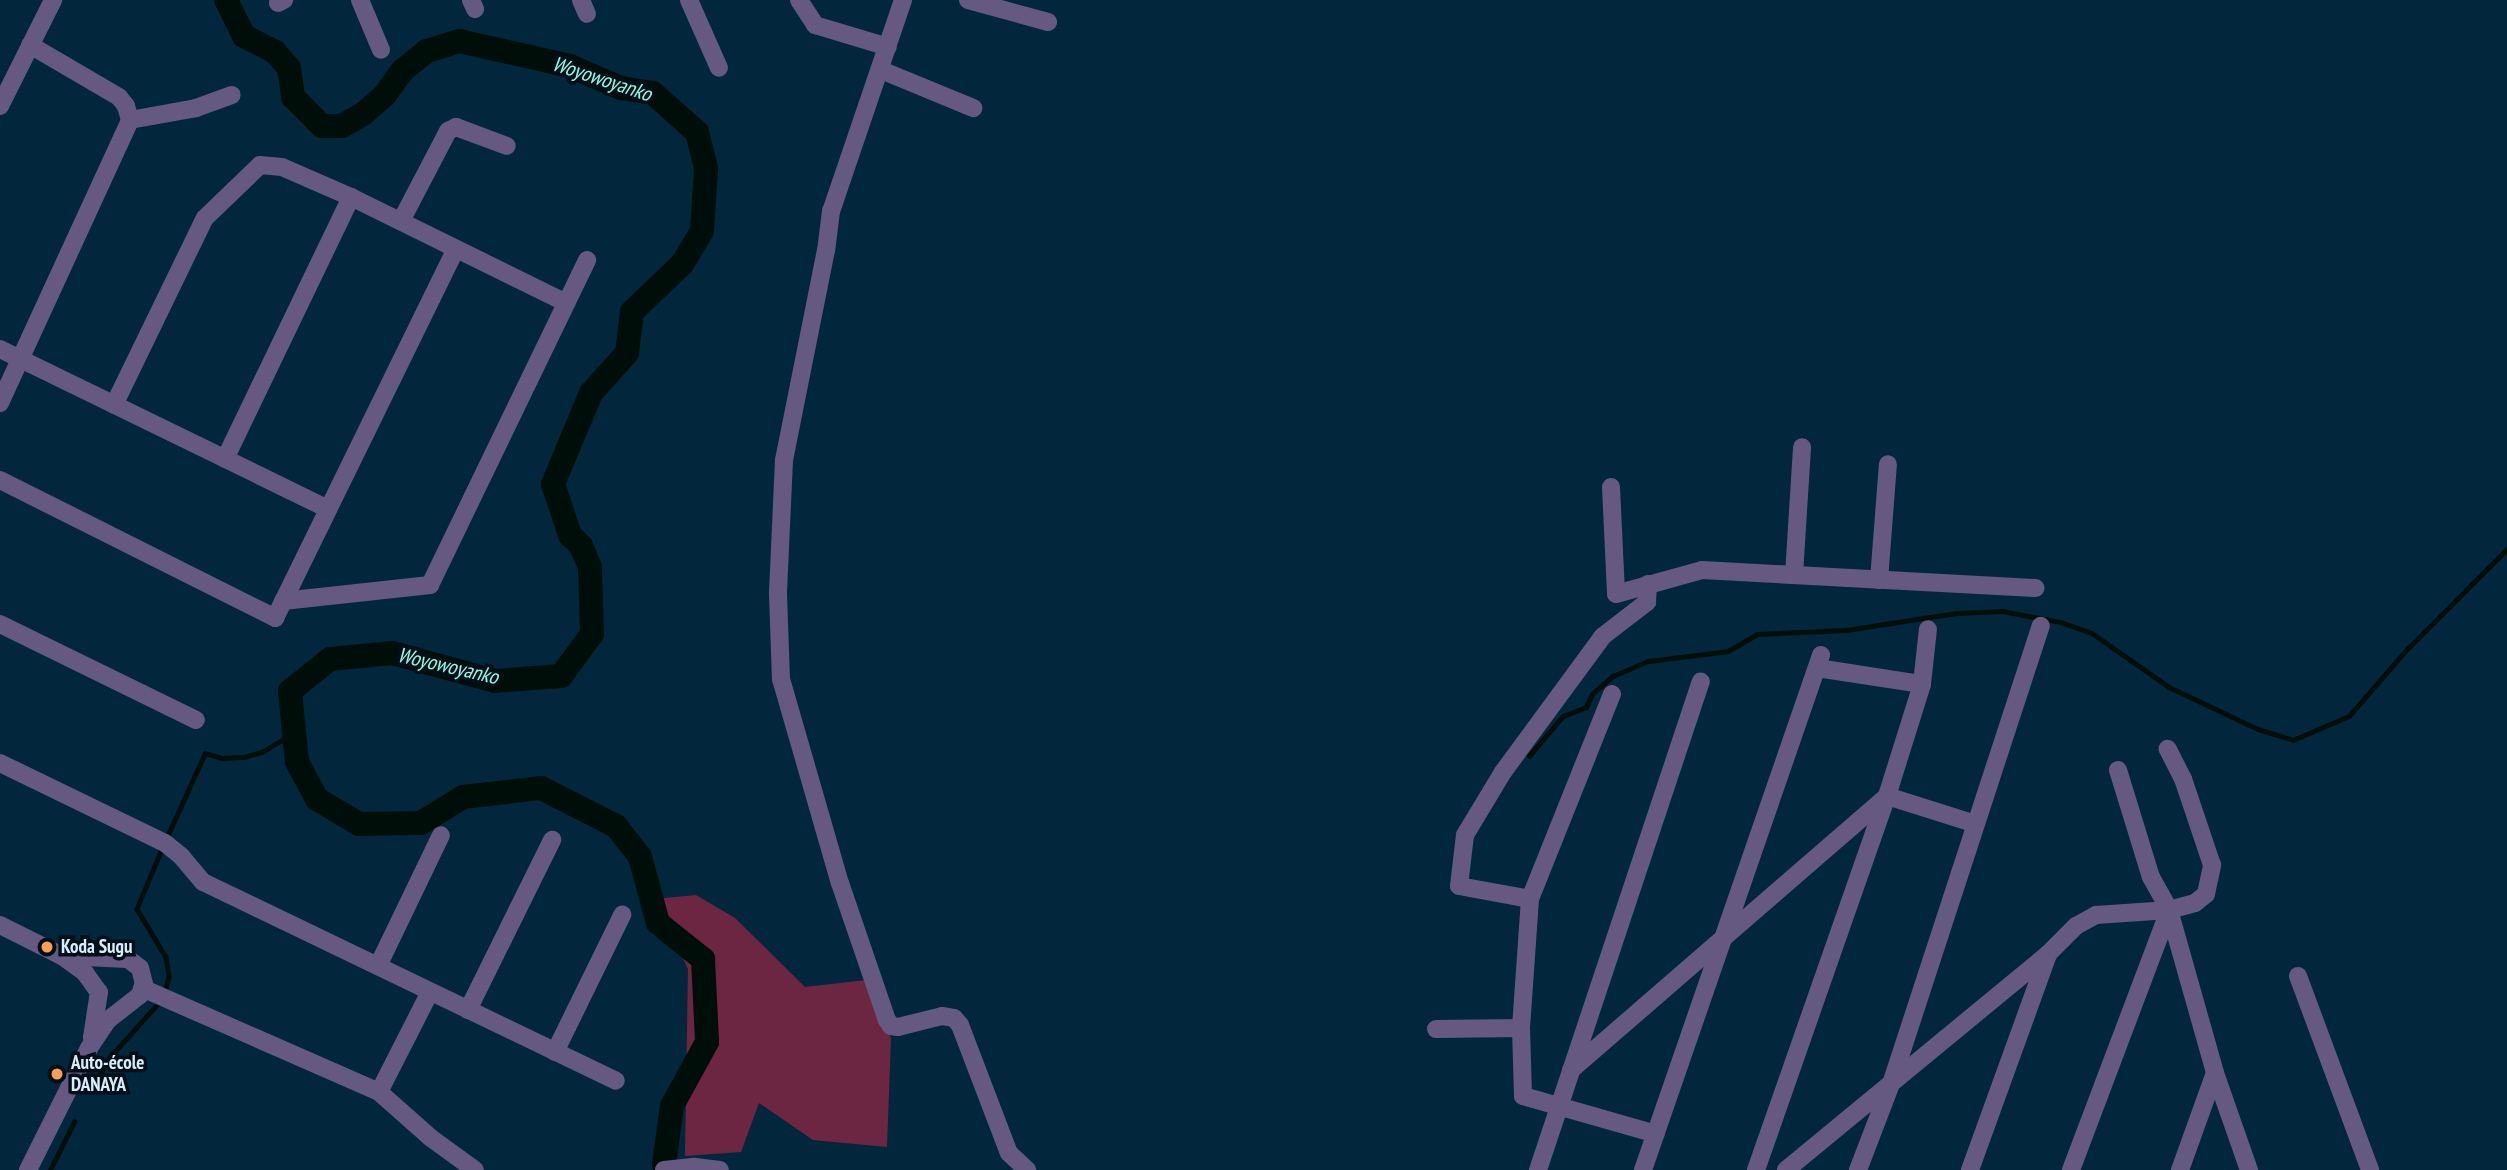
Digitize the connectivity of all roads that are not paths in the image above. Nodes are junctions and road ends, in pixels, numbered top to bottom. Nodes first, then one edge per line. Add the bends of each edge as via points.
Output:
1 (53, 0) edge
2 (360, 0) edge
3 (689, 0) edge
4 (799, 0) edge
5 (903, 0) edge
6 (968, 0) edge
7 (1048, 22) dead end
8 (30, 45) junction
9 (888, 47) junction
10 (381, 50) dead end
11 (719, 68) dead end
12 (881, 70) junction
13 (5, 81) edge
14 (232, 95) dead end
15 (0, 106) edge
16 (973, 108) dead end
17 (130, 120) junction
18 (507, 146) dead end
19 (351, 197) junction
20 (401, 221) junction
21 (456, 249) junction
22 (587, 260) dead end
23 (566, 303) junction
24 (0, 349) edge
25 (21, 359) junction
26 (0, 403) edge
27 (114, 405) junction
28 (1802, 447) dead end
29 (225, 458) junction
30 (1888, 464) dead end
31 (0, 480) edge
32 (1611, 487) dead end
33 (328, 509) junction
34 (1794, 575) junction
35 (1879, 580) junction
36 (1648, 584) junction
37 (2036, 588) dead end
38 (283, 601) junction
39 (0, 624) edge
40 (2041, 626) dead end
41 (1928, 629) dead end
42 (1701, 681) dead end
43 (1922, 684) junction
44 (1612, 694) dead end
45 (196, 720) dead end
46 (2168, 749) dead end
47 (0, 763) edge
48 (2118, 770) dead end
49 (1887, 796) junction
50 (1976, 824) junction
51 (441, 835) dead end
52 (552, 840) dead end
53 (1530, 899) junction
54 (2169, 910) junction
55 (622, 915) dead end
56 (0, 925) edge
57 (1723, 938) junction
58 (2048, 954) junction
59 (62, 956) junction
60 (111, 960) junction
61 (378, 966) junction
62 (2298, 976) dead end
63 (99, 992) junction
64 (430, 992) junction
65 (137, 996) junction
66 (468, 1010) junction
67 (1521, 1028) junction
68 (1436, 1029) dead end
69 (89, 1048) junction
70 (555, 1052) junction
71 (1571, 1070) junction
72 (2215, 1073) junction
73 (616, 1081) dead end
74 (1891, 1084) junction
75 (379, 1092) junction
76 (1560, 1105) junction
77 (1656, 1134) junction
78 (28, 1170) edge
79 (475, 1170) edge
80 (664, 1170) edge
81 (720, 1170) edge
82 (1027, 1170) edge
83 (1538, 1170) edge
84 (1643, 1170) edge
85 (1756, 1170) edge
86 (1786, 1170) edge
87 (1859, 1170) edge
88 (1970, 1170) edge
89 (2071, 1170) edge
90 (2180, 1170) edge
91 (2249, 1170) edge
92 (2370, 1170) edge

1 - 8 street
2 - 10 street
3 - 11 street
4 - 9 street via 815,25
5 - 9 street
6 - 7 street
8 - 13 street
8 - 17 street via 119,97
9 - 12 street
12 - 16 street
12 - 82 street via 831,211 784,460 778,594 781,679 840,883 887,1020 898,1027 942,1016 954,1018 1009,1153
13 - 15 street
14 - 17 street via 196,108
17 - 25 street
18 - 20 street via 456,127 448,131
19 - 20 street
19 - 27 street via 282,167 260,166 205,218
19 - 29 street
20 - 21 street
21 - 23 street
21 - 33 street
22 - 23 street
23 - 38 street via 430,585
24 - 25 street
25 - 26 street
25 - 27 street
27 - 29 street
28 - 34 street
29 - 33 street
30 - 35 street
31 - 38 street via 275,618
32 - 36 street via 1616,594
33 - 38 street
34 - 35 street
34 - 36 street via 1702,570
35 - 37 street
36 - 53 street via 1647,602 1603,636 1503,772 1465,835 1459,886
39 - 45 street
40 - 50 street
41 - 43 street
42 - 71 street
43 - 49 street
43 - 57 street via 1819,661
44 - 53 street
46 - 54 street via 2213,866 2206,894 2195,903
47 - 61 street via 164,843 203,882
48 - 54 street via 2151,877
49 - 50 street
49 - 57 street
49 - 85 street
50 - 74 street
51 - 61 street
52 - 66 street
53 - 67 street
54 - 58 street via 2096,915 2076,926
54 - 72 street
54 - 89 street
55 - 70 street
56 - 59 street
57 - 71 street
57 - 77 street
58 - 74 street
58 - 88 street
59 - 60 street
59 - 63 street via 85,973
60 - 63 street via 97,975
60 - 65 street via 134,962 143,976
61 - 64 street
62 - 92 street
63 - 65 street via 119,1006
63 - 69 street
64 - 66 street
64 - 75 street
65 - 69 street via 108,1020
65 - 75 street
66 - 70 street
67 - 68 street
67 - 76 street via 1523,1096
69 - 78 street
70 - 73 street
71 - 76 street
72 - 90 street
72 - 91 street
74 - 86 street
74 - 87 street
75 - 79 street
76 - 77 street
76 - 83 street
77 - 84 street
80 - 81 street

